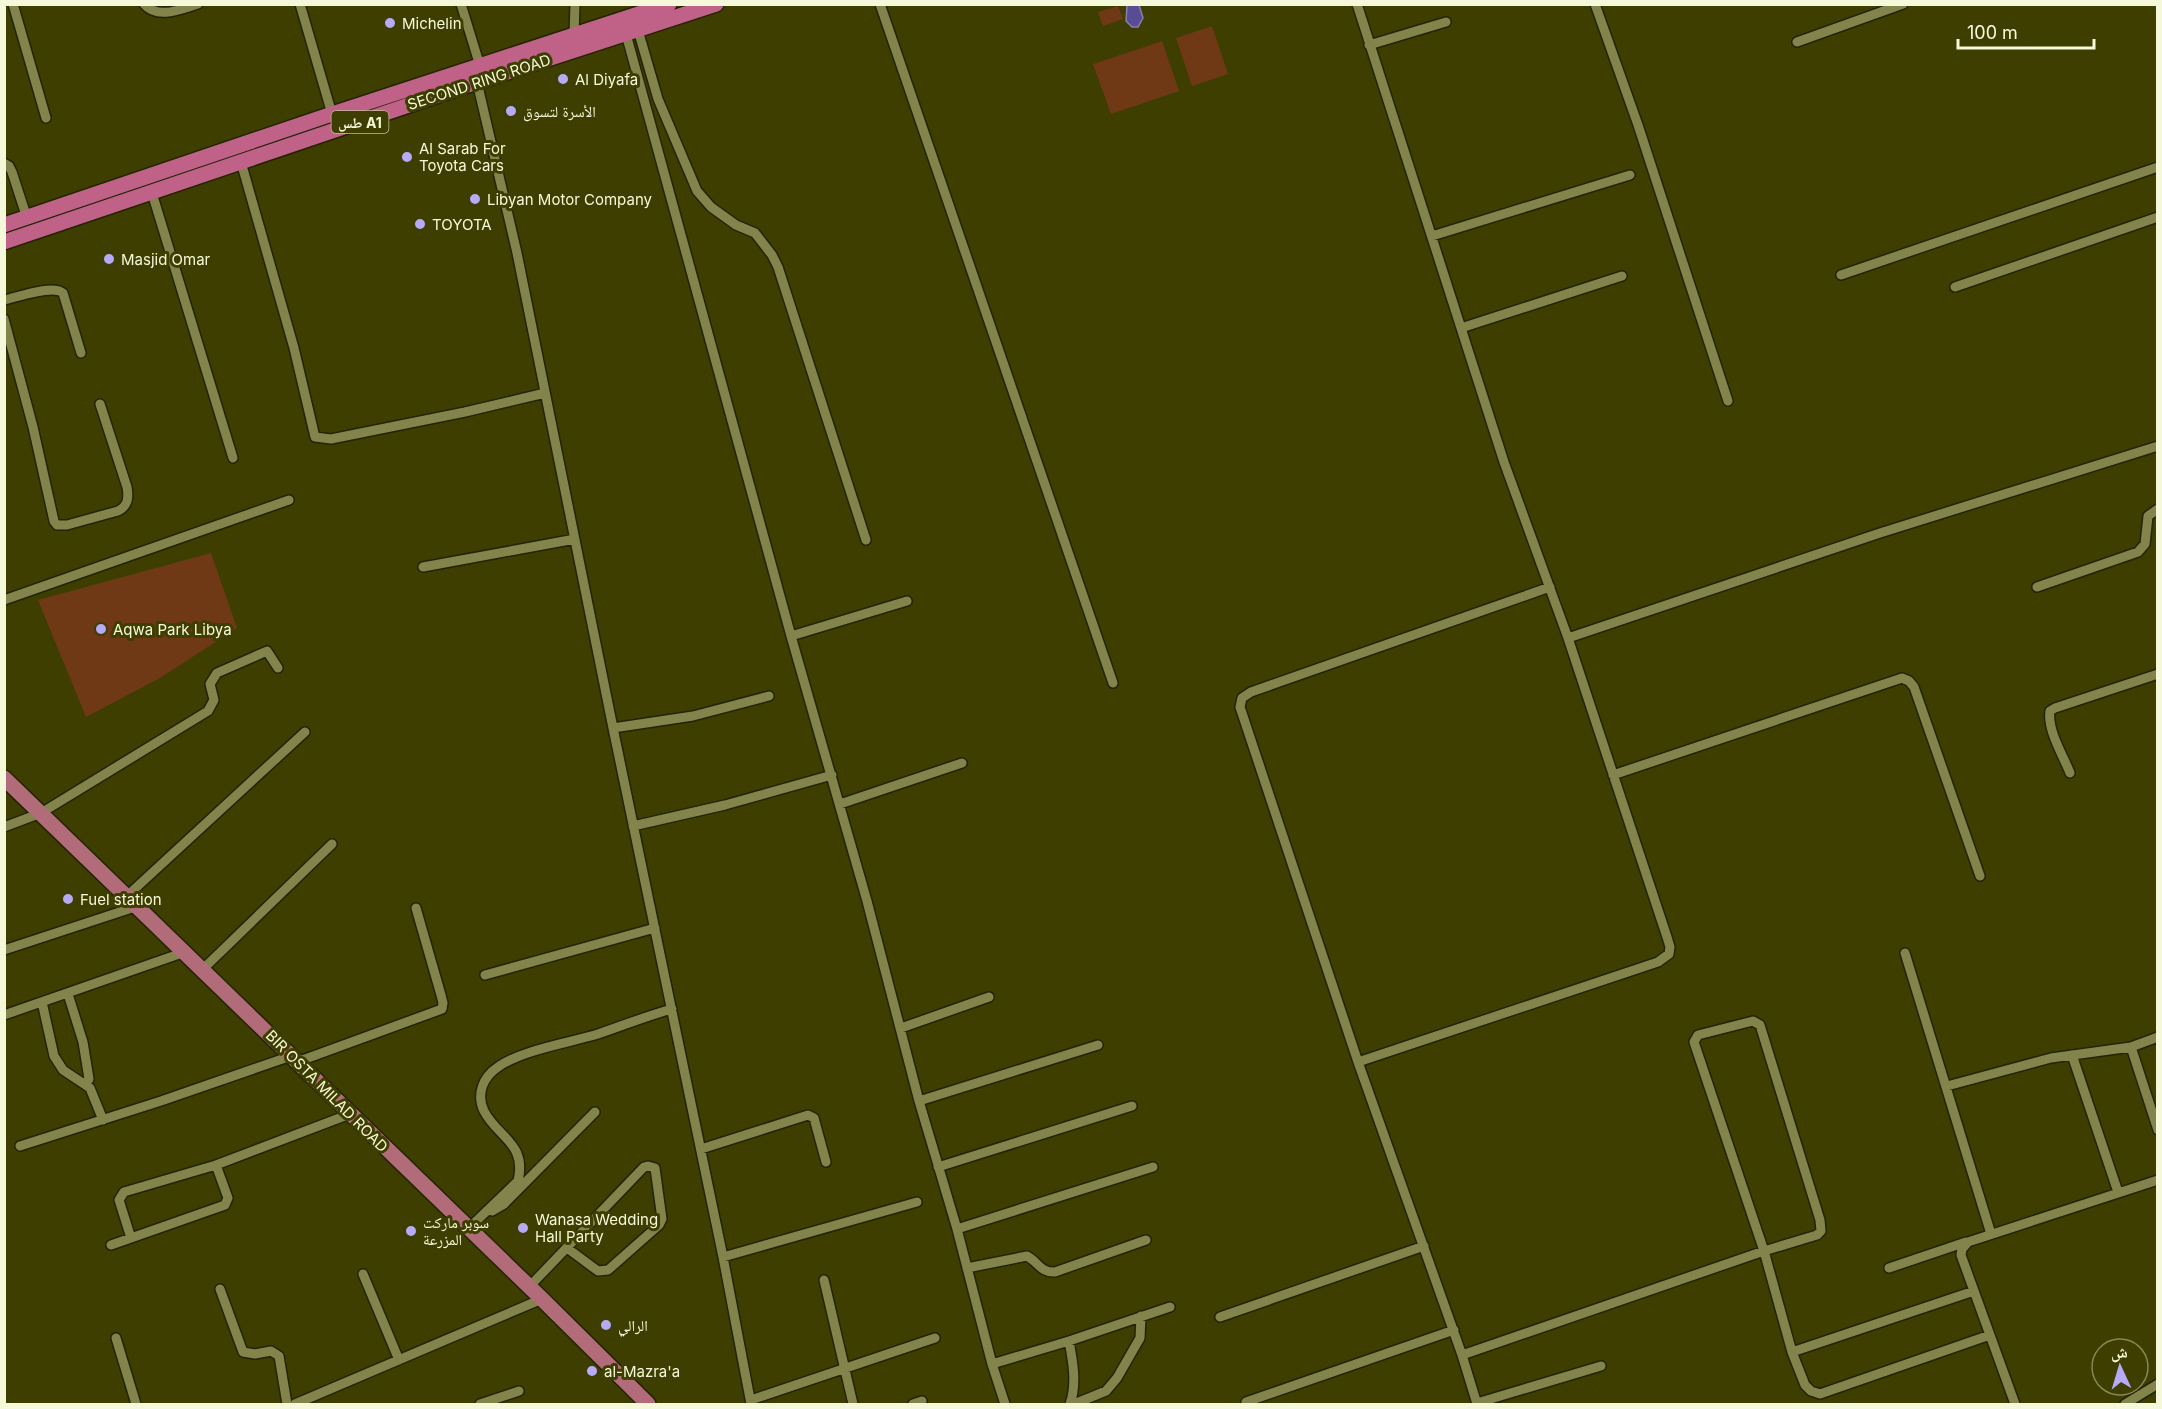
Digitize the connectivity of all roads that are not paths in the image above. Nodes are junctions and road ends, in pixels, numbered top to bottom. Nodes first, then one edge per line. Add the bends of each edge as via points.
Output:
1 (13, 4) edge
2 (144, 4) edge
3 (198, 4) edge
4 (300, 4) edge
5 (461, 4) edge
6 (575, 4) edge
7 (669, 4) edge
8 (716, 4) edge
9 (880, 4) edge
10 (1356, 4) edge
11 (1595, 4) edge
12 (1903, 4) edge
13 (1446, 22) dead end
14 (632, 32) junction
15 (573, 35) junction
16 (1797, 42) dead end
17 (1369, 45) junction
18 (480, 66) junction
19 (477, 82) junction
20 (332, 114) junction
21 (46, 118) dead end
22 (241, 162) junction
23 (4, 163) edge
24 (2157, 167) edge
25 (1630, 176) dead end
26 (152, 193) junction
27 (2157, 217) edge
28 (27, 218) junction
29 (4, 225) edge
30 (1432, 236) junction
31 (4, 242) edge
32 (1840, 275) dead end
33 (1622, 276) dead end
34 (1955, 287) dead end
35 (4, 300) edge
36 (4, 319) edge
37 (1461, 328) junction
38 (81, 353) dead end
39 (545, 393) junction
40 (1728, 401) dead end
41 (100, 405) dead end
42 (2157, 446) edge
43 (233, 458) dead end
44 (289, 500) dead end
45 (2157, 509) edge
46 (575, 539) junction
47 (866, 540) dead end
48 (423, 567) dead end
49 (2037, 587) dead end
50 (1550, 588) junction
51 (4, 600) edge
52 (907, 600) dead end
53 (791, 636) junction
54 (1568, 638) junction
55 (278, 668) dead end
56 (2157, 674) edge
57 (1113, 683) dead end
58 (769, 696) dead end
59 (613, 728) junction
60 (305, 732) dead end
61 (962, 764) dead end
62 (2070, 773) dead end
63 (832, 775) junction
64 (1613, 775) junction
65 (4, 778) edge
66 (840, 804) junction
67 (41, 813) junction
68 (633, 826) junction
69 (4, 827) edge
70 (332, 844) dead end
71 (1980, 876) dead end
72 (133, 901) junction
73 (416, 909) dead end
74 (655, 928) junction
75 (4, 950) edge
76 (185, 952) junction
77 (1905, 953) dead end
78 (203, 969) junction
79 (485, 975) dead end
80 (68, 994) junction
81 (989, 997) dead end
82 (42, 1002) junction
83 (672, 1009) junction
84 (4, 1015) edge
85 (901, 1028) junction
86 (2157, 1037) edge
87 (1098, 1045) dead end
88 (2131, 1047) junction
89 (2072, 1055) junction
90 (294, 1059) junction
91 (1358, 1062) junction
92 (86, 1083) junction
93 (1947, 1086) junction
94 (919, 1101) junction
95 (1132, 1106) dead end
96 (595, 1112) dead end
97 (350, 1114) junction
98 (103, 1120) junction
99 (2157, 1130) edge
100 (20, 1146) dead end
101 (701, 1149) junction
102 (826, 1162) dead end
103 (216, 1165) junction
104 (938, 1167) junction
105 (1153, 1167) dead end
106 (2157, 1180) edge
107 (2118, 1192) junction
108 (916, 1202) dead end
109 (487, 1212) junction
110 (468, 1229) junction
111 (957, 1229) junction
112 (1991, 1234) junction
113 (130, 1238) junction
114 (1146, 1240) dead end
115 (1968, 1242) junction
116 (111, 1245) dead end
117 (1424, 1246) junction
118 (567, 1248) junction
119 (1764, 1251) junction
120 (723, 1257) junction
121 (967, 1268) junction
122 (1889, 1268) dead end
123 (363, 1274) dead end
124 (824, 1281) dead end
125 (529, 1287) junction
126 (220, 1289) dead end
127 (1974, 1291) junction
128 (542, 1299) junction
129 (1170, 1307) dead end
130 (1142, 1316) junction
131 (1220, 1317) dead end
132 (1454, 1330) junction
133 (1990, 1335) junction
134 (116, 1338) dead end
135 (935, 1338) dead end
136 (1069, 1341) junction
137 (1792, 1352) junction
138 (1462, 1355) junction
139 (399, 1360) junction
140 (992, 1364) junction
141 (1601, 1366) dead end
142 (844, 1368) junction
143 (2157, 1384) edge
144 (519, 1391) dead end
145 (318, 1400) edge
146 (751, 1402) edge
147 (1246, 1402) dead end
148 (136, 1404) edge
149 (287, 1404) edge
150 (295, 1404) edge
151 (480, 1404) edge
152 (648, 1404) edge
153 (853, 1404) edge
154 (1005, 1404) edge
155 (1072, 1404) edge
156 (1477, 1404) edge
157 (2015, 1404) edge
158 (2125, 1404) edge

1 - 21 street
2 - 3 street via 157,13
4 - 20 street
5 - 18 street
6 - 15 street
7 - 15 highway, SECOND RING ROAD / طس A1
8 - 14 highway, SECOND RING ROAD / طس A1
9 - 57 street
10 - 17 street
11 - 40 street
12 - 16 street
13 - 17 street
14 - 19 highway, SECOND RING ROAD / طس A1
14 - 47 street via 697,191 711,207 755,233 778,267
14 - 53 street
15 - 18 highway, SECOND RING ROAD / طس A1
17 - 30 street
18 - 20 highway, SECOND RING ROAD / طس A1
19 - 22 highway, SECOND RING ROAD / طس A1
19 - 39 street
20 - 28 highway, SECOND RING ROAD / طس A1
22 - 26 highway, SECOND RING ROAD / طس A1
22 - 39 street via 315,437 331,439
23 - 28 street via 12,172
24 - 32 street
25 - 30 street
26 - 31 highway, SECOND RING ROAD / طس A1
26 - 43 street
27 - 34 street
28 - 29 highway, SECOND RING ROAD / طس A1
30 - 37 street
33 - 37 street
35 - 38 street via 60,290
36 - 41 street via 57,525 118,511 128,499
37 - 50 street
39 - 46 street
42 - 54 street via 1880,533
44 - 51 street
45 - 49 street via 2148,516 2145,544 2138,552
46 - 48 street
46 - 59 street
50 - 54 street
50 - 91 street via 1242,698 1241,710
52 - 53 street
53 - 63 street
54 - 64 street
55 - 67 street via 267,651 217,674 210,684 214,700 208,711
56 - 62 street via 2050,711 2053,732
58 - 59 street via 693,716
59 - 68 street
60 - 72 street
61 - 66 street
63 - 66 street
63 - 68 street
64 - 71 street via 1902,678 1914,687
64 - 91 street via 1670,947 1669,954 1664,959
65 - 67 main road, BIR OSTA MILAD ROAD
66 - 85 street
67 - 69 street
67 - 72 main road, BIR OSTA MILAD ROAD
68 - 74 street
70 - 78 street
72 - 75 street
72 - 76 main road, BIR OSTA MILAD ROAD
73 - 90 street via 442,1009
74 - 79 street
74 - 83 street
76 - 78 main road, BIR OSTA MILAD ROAD
76 - 80 street
77 - 93 street
78 - 90 main road, BIR OSTA MILAD ROAD
80 - 82 street
80 - 92 street via 88,1065
81 - 85 street
82 - 84 street
82 - 92 street via 54,1056 63,1070
83 - 101 street
83 - 109 street via 516,1057 490,1073 481,1088 483,1109 511,1142 520,1170 518,1181
85 - 94 street
86 - 88 street
87 - 94 street
88 - 89 street
88 - 99 street
89 - 93 street
89 - 107 street
90 - 97 main road, BIR OSTA MILAD ROAD
90 - 98 street
91 - 117 street
92 - 98 street
93 - 112 street
94 - 104 street
95 - 104 street
96 - 109 street via 504,1204
97 - 103 street
97 - 110 main road, BIR OSTA MILAD ROAD
98 - 100 street
101 - 102 street via 808,1115 814,1118
101 - 120 street
103 - 113 street via 228,1198 225,1205
103 - 113 street via 124,1191 120,1200
104 - 111 street
105 - 111 street
106 - 107 street
107 - 112 street
108 - 120 street
109 - 110 street
110 - 125 main road, BIR OSTA MILAD ROAD
111 - 121 street
112 - 115 street
113 - 116 street
114 - 121 street via 1055,1272 1042,1270 1027,1256
115 - 122 street
115 - 127 street via 1961,1255
117 - 131 street
117 - 132 street
118 - 118 street via 598,1272 608,1270 659,1225 663,1212 655,1168 645,1167
118 - 125 street
119 - 119 street via 1817,1235 1822,1227 1760,1025 1753,1021 1698,1035 1694,1042
119 - 137 street
119 - 138 street
120 - 146 street
121 - 140 street
123 - 139 street
124 - 142 street
125 - 128 main road, BIR OSTA MILAD ROAD
126 - 149 street via 243,1352 271,1351 279,1356
127 - 133 street
127 - 137 street
128 - 139 street
128 - 152 main road, BIR OSTA MILAD ROAD
129 - 130 street
130 - 136 street
130 - 155 street via 1140,1338 1117,1378 1106,1391
132 - 138 street
132 - 147 street
133 - 137 street via 1820,1394 1805,1385
133 - 157 street
134 - 148 street
135 - 142 street
136 - 140 street
136 - 155 street
138 - 156 street
139 - 145 street
140 - 154 street
141 - 156 street
142 - 146 street
142 - 153 street
143 - 158 street
144 - 151 street
145 - 150 street

